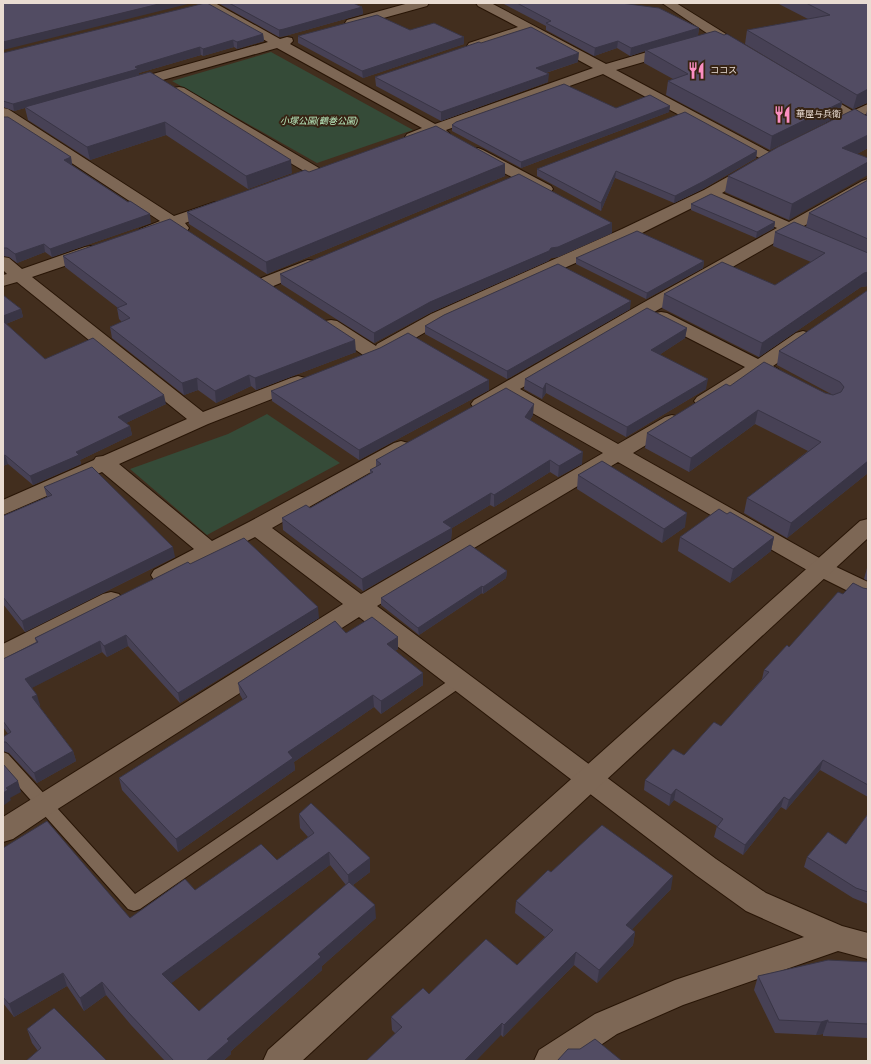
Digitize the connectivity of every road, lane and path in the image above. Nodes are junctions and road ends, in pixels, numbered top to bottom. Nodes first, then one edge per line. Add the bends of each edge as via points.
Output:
1 (423, 3) edge
2 (482, 3) edge
3 (668, 3) edge
4 (205, 5) edge
5 (340, 26) edge
6 (528, 28) junction
7 (719, 36) junction
8 (302, 37) edge
9 (704, 41) edge
10 (279, 43) junction
11 (688, 45) edge
12 (461, 51) edge
13 (746, 52) edge
14 (604, 69) junction
15 (157, 78) junction
16 (371, 81) dead end
17 (356, 86) junction
18 (119, 88) edge
19 (805, 88) edge
20 (868, 108) edge
21 (685, 112) junction
22 (11, 116) edge
23 (852, 116) junction
24 (664, 121) edge
25 (868, 126) edge
26 (435, 130) junction
27 (818, 134) edge
28 (454, 140) edge
29 (397, 142) edge
30 (467, 148) edge
31 (329, 166) edge
32 (542, 168) edge
33 (314, 171) junction
34 (299, 176) edge
35 (520, 176) junction
36 (505, 182) edge
37 (868, 184) edge
38 (710, 193) junction
39 (554, 194) edge
40 (232, 201) edge
41 (172, 222) junction
42 (790, 228) junction
43 (192, 235) edge
44 (129, 237) edge
45 (811, 237) edge
46 (107, 245) edge
47 (323, 258) edge
48 (3, 262) edge
49 (557, 264) junction
50 (577, 274) edge
51 (11, 278) edge
52 (284, 295) edge
53 (625, 298) edge
54 (645, 309) junction
55 (316, 316) edge
56 (817, 328) edge
57 (409, 334) junction
58 (430, 346) edge
59 (373, 353) junction
60 (352, 361) edge
61 (760, 367) junction
62 (316, 375) edge
63 (485, 378) edge
64 (787, 381) edge
65 (506, 390) junction
66 (464, 412) edge
67 (201, 420) junction
68 (416, 439) edge
69 (619, 453) junction
70 (103, 462) junction
71 (4, 506) edge
72 (868, 526) edge
73 (257, 527) junction
74 (210, 551) junction
75 (822, 569) junction
76 (146, 583) edge
77 (868, 591) edge
78 (124, 594) edge
79 (360, 605) junction
80 (3, 654) edge
81 (459, 681) junction
82 (3, 758) edge
83 (589, 778) junction
84 (43, 804) junction
85 (3, 831) edge
86 (838, 938) junction
87 (868, 946) edge
88 (279, 1061) edge
89 (550, 1061) edge

1 - 5 street
2 - 6 street
3 - 7 street
4 - 10 street
6 - 12 street
6 - 14 street
7 - 9 street
7 - 13 street
8 - 10 street
10 - 15 street
10 - 17 street
11 - 14 street
14 - 21 street
14 - 26 street
15 - 18 street
15 - 33 street
16 - 17 street
17 - 26 street
19 - 23 street
20 - 23 street
21 - 24 street
21 - 38 street via 777,154
22 - 41 street
23 - 25 street
23 - 27 street
26 - 28 street
26 - 29 street
30 - 35 street
31 - 33 street
32 - 35 street
33 - 34 street
35 - 36 street
35 - 39 street
37 - 42 street
38 - 42 street
38 - 49 street via 621,229
40 - 41 street
41 - 43 street
41 - 44 street
42 - 45 street
42 - 54 street
46 - 51 street
47 - 52 street via 258,278
48 - 51 street
49 - 50 street
49 - 57 street via 437,318
51 - 67 street
53 - 54 street
54 - 61 street
54 - 65 street
55 - 59 street
56 - 61 street
57 - 58 street
57 - 59 street
59 - 60 street
61 - 64 street
61 - 69 street
62 - 67 street
63 - 65 street
65 - 66 street
65 - 69 street
67 - 70 street
68 - 73 street
69 - 75 street
69 - 79 street
70 - 71 street
70 - 74 street
72 - 75 street
73 - 74 street
73 - 79 street
74 - 76 street
75 - 77 street
75 - 83 street
78 - 80 street
79 - 81 street
79 - 84 street
81 - 83 street
81 - 84 lane via 134,904
82 - 84 lane
83 - 86 street via 756,902
83 - 88 street
84 - 85 street
86 - 87 street
86 - 89 street via 675,994 606,1024

